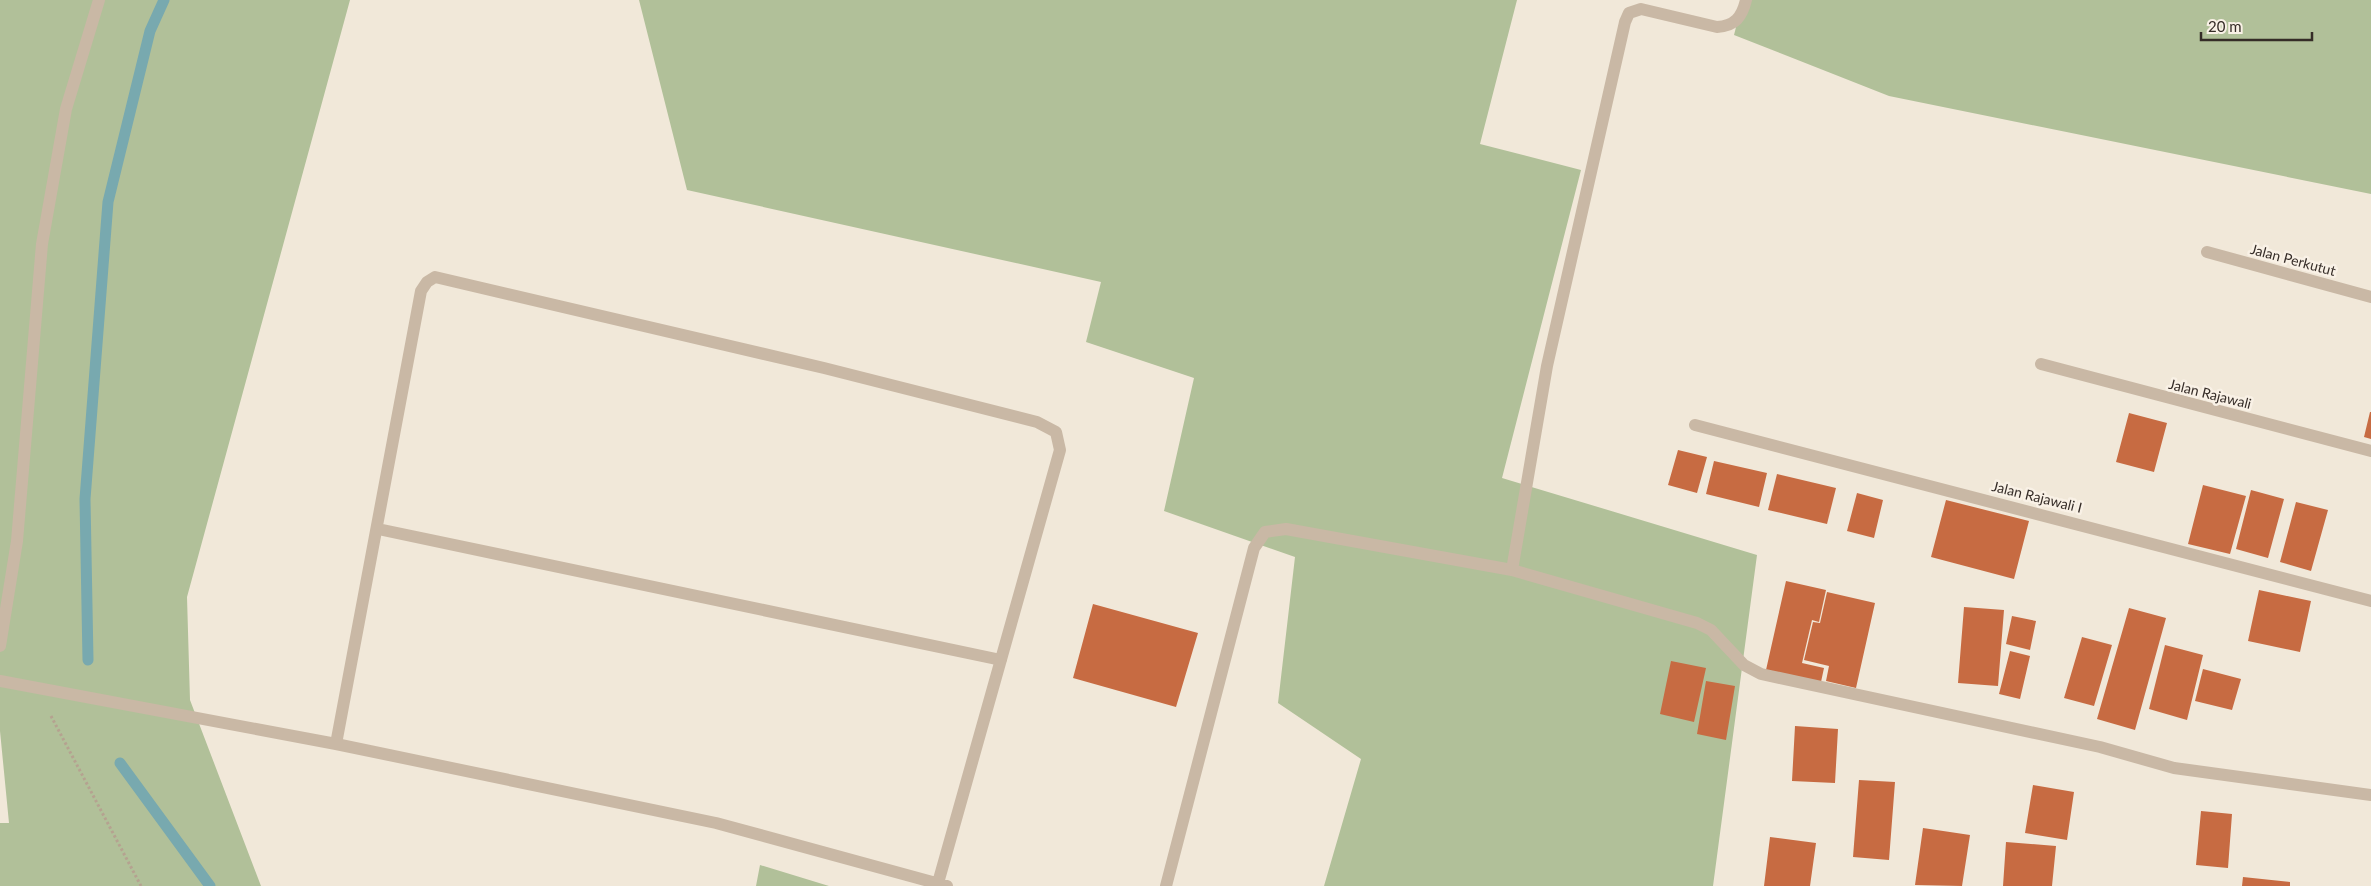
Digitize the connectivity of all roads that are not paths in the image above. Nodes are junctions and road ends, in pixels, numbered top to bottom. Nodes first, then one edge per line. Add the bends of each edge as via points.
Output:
1 (99, 0) edge
2 (1746, 0) edge
3 (2207, 252) dead end
4 (2371, 297) edge
5 (2041, 364) dead end
6 (1695, 425) dead end
7 (2371, 451) edge
8 (378, 529) junction
9 (1512, 570) junction
10 (2371, 601) edge
11 (0, 646) edge
12 (1001, 660) junction
13 (0, 681) edge
14 (336, 744) junction
15 (2371, 795) edge
16 (942, 885) edge
17 (1166, 886) edge

1 - 11 street via 66,109 42,244 17,541
2 - 9 street via 1740,16 1725,27 1640,9 1630,13 1625,22 1547,366
3 - 4 street, Jalan Perkutut
5 - 7 street, Jalan Rajawali
6 - 10 street, Jalan Rajawali I
8 - 12 street
8 - 12 street via 421,290 434,277 824,368 1037,422 1056,432 1060,450
8 - 14 street
9 - 15 street via 1697,623 1711,630 1744,665 1761,674 2100,747 2174,768
9 - 17 street via 1286,529 1265,532 1254,548
12 - 16 street
13 - 14 street
14 - 16 street via 716,823

